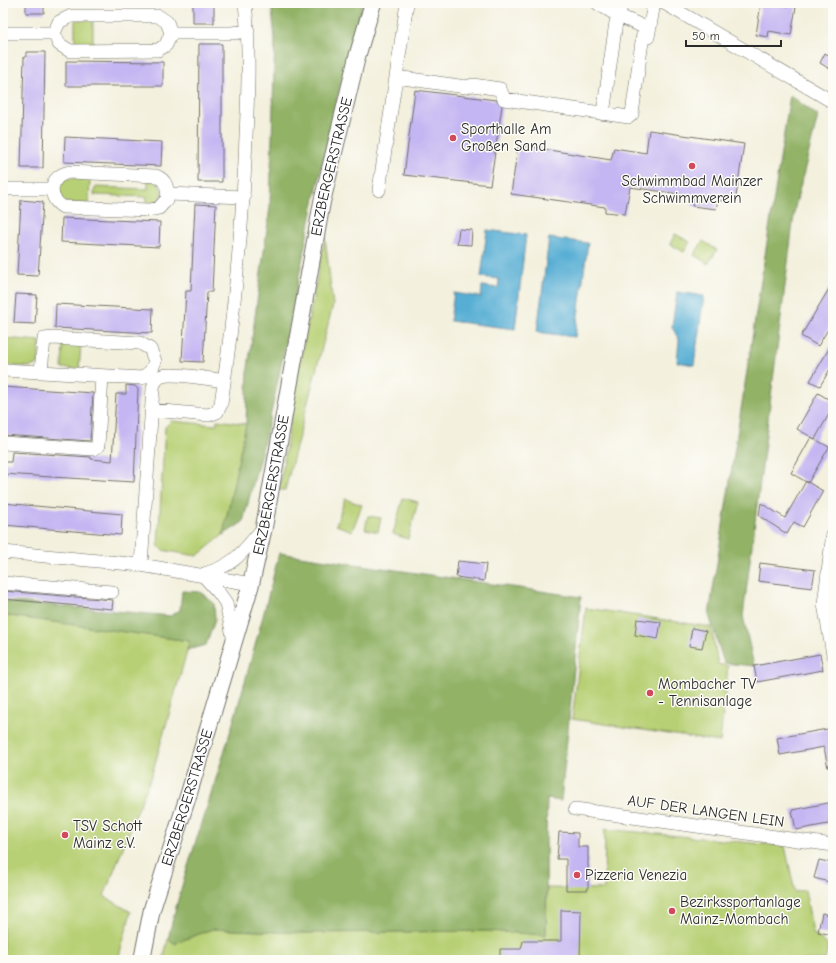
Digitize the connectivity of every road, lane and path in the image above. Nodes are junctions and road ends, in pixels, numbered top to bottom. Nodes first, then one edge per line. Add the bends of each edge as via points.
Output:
1 (245, 3) edge
2 (373, 3) edge
3 (407, 3) edge
4 (597, 3) edge
5 (654, 3) edge
6 (664, 3) edge
7 (620, 9) edge
8 (248, 31) junction
9 (3, 33) edge
10 (54, 33) junction
11 (171, 33) junction
12 (396, 77) junction
13 (833, 102) edge
14 (603, 114) junction
15 (636, 115) dead end
16 (3, 179) edge
17 (7, 189) edge
18 (52, 189) junction
19 (379, 190) dead end
20 (168, 194) junction
21 (244, 197) junction
22 (3, 370) edge
23 (40, 372) junction
24 (154, 375) junction
25 (102, 376) junction
26 (224, 381) junction
27 (152, 410) junction
28 (3, 443) edge
29 (264, 528) junction
30 (833, 533) edge
31 (3, 552) edge
32 (141, 565) junction
33 (203, 575) junction
34 (3, 582) edge
35 (251, 584) junction
36 (112, 592) dead end
37 (234, 641) junction
38 (833, 654) edge
39 (575, 809) dead end
40 (833, 845) edge
41 (142, 960) edge

1 - 8 street
2 - 29 main road, ERZBERGERSTRASSE via 357,57 322,202
3 - 12 street
4 - 7 street
5 - 15 street
6 - 13 street
7 - 14 street
7 - 14 street via 644,27 632,114 629,117
8 - 11 street
8 - 21 street
9 - 10 street
10 - 11 street via 58,22 72,16 161,17 167,22
10 - 11 street via 59,44 70,51 158,50 166,45
12 - 14 street via 500,89 504,99
12 - 19 street
16 - 17 street
17 - 18 street
18 - 20 street via 55,201 63,207 155,210 163,205
18 - 20 street via 56,178 69,172 152,175 164,182
20 - 21 street
21 - 26 street via 239,269
22 - 23 street
23 - 24 street via 44,339 53,338 146,345 153,352
23 - 25 street
24 - 25 street via 142,378
24 - 26 street
24 - 27 street
25 - 28 street via 98,446 92,450
26 - 27 street via 220,409 214,415
27 - 32 street
29 - 33 street via 226,566
29 - 35 main road, ERZBERGERSTRASSE
30 - 38 street via 824,604
31 - 32 street
32 - 33 street
33 - 35 street
33 - 37 street via 226,603
34 - 36 street
35 - 37 main road, ERZBERGERSTRASSE
37 - 41 main road, ERZBERGERSTRASSE via 152,909
39 - 40 street, AUF DER LANGEN LEIN

